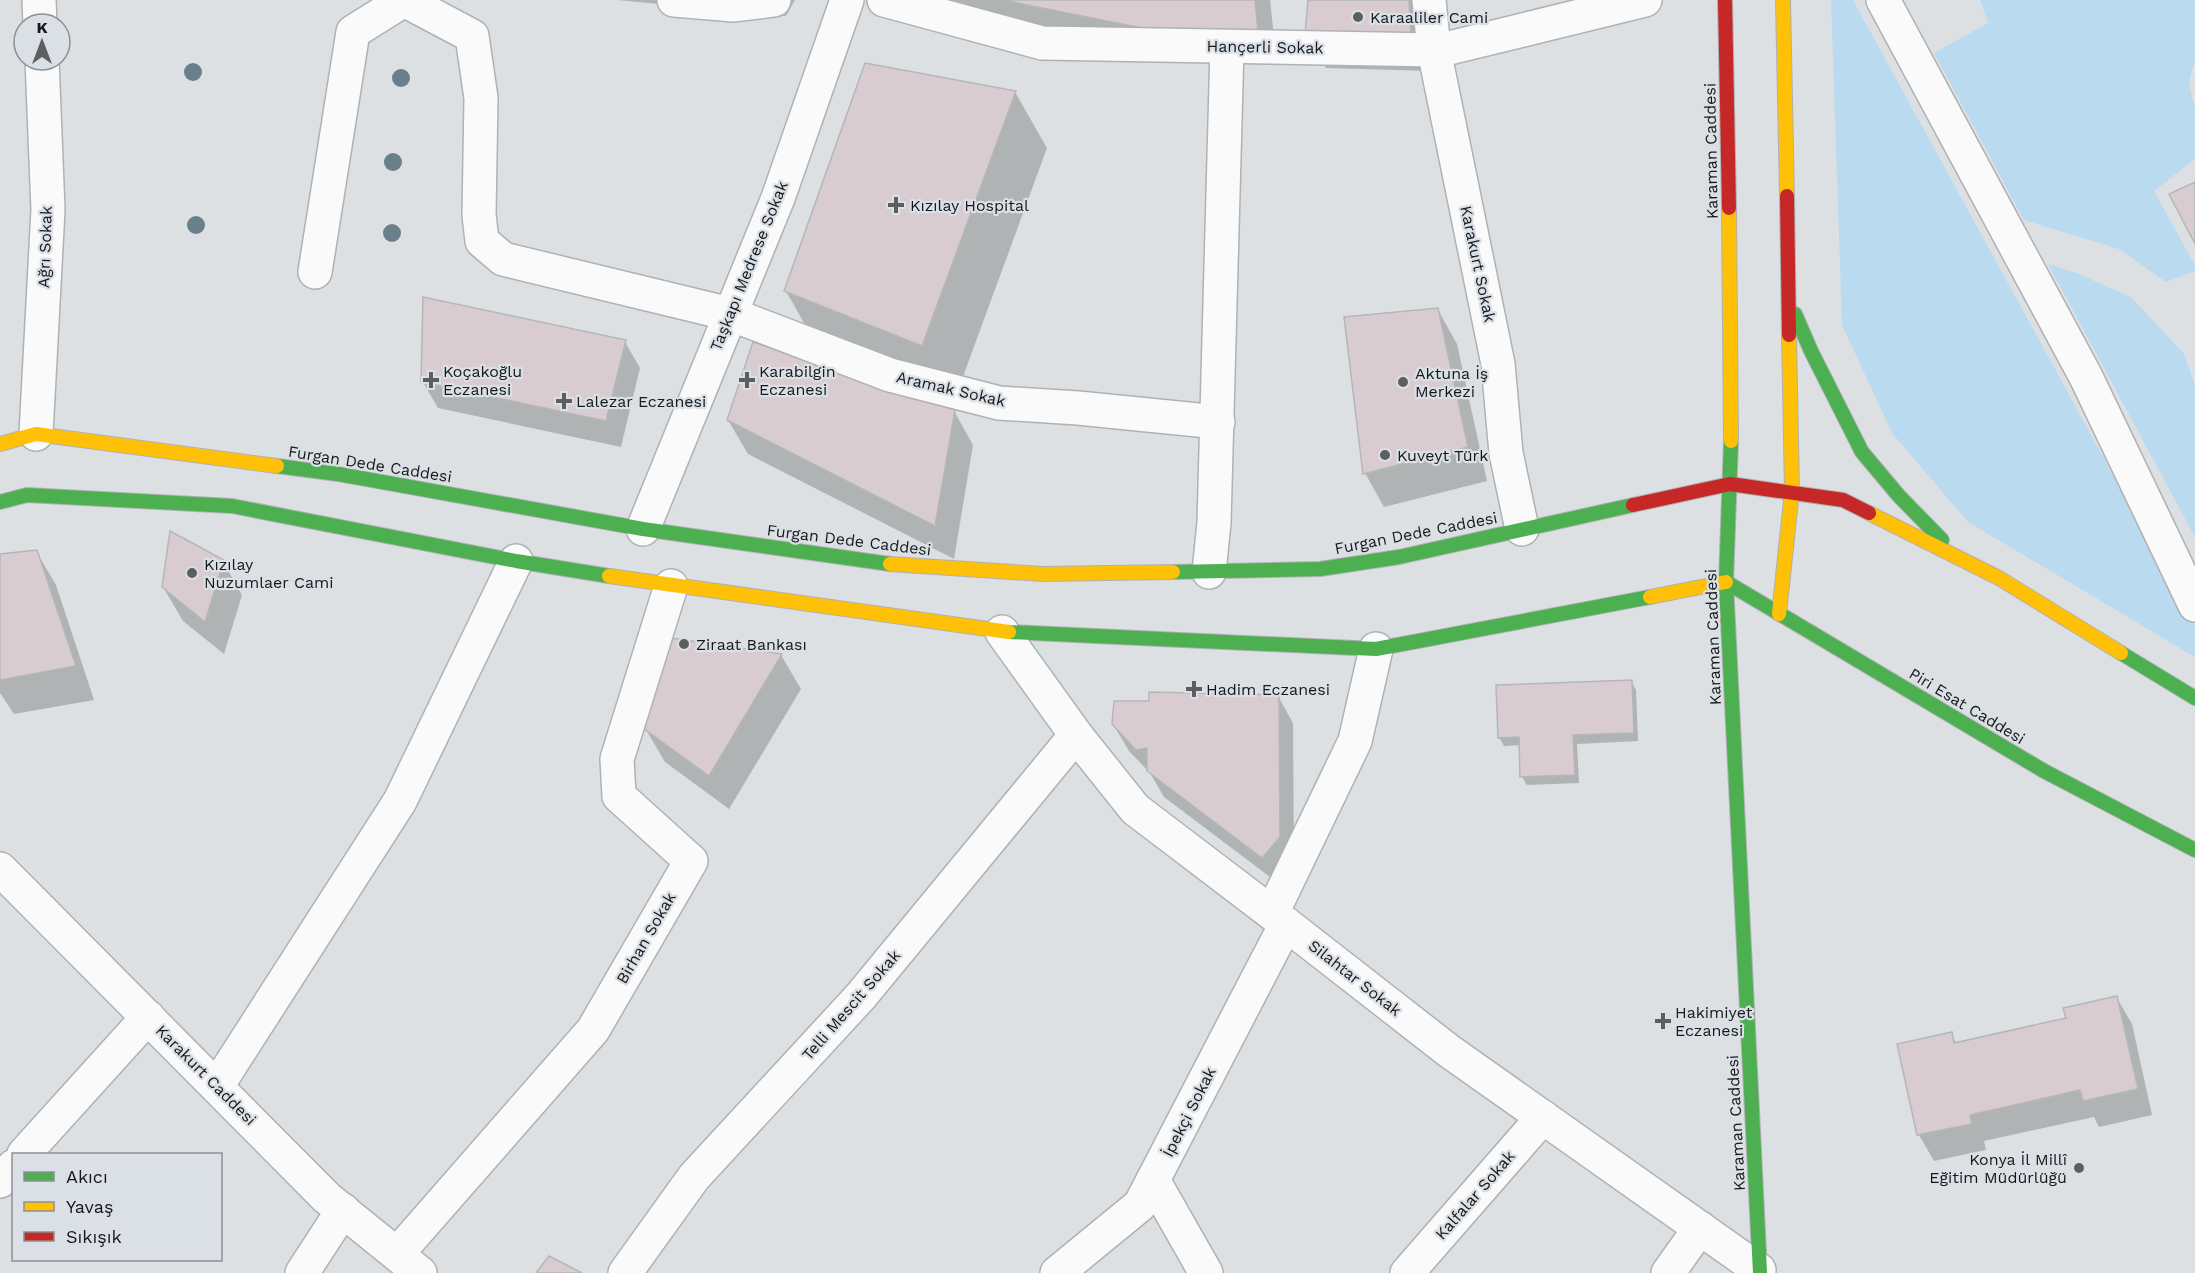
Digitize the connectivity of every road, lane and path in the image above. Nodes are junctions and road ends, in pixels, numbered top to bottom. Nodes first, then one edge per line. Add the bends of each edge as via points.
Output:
1 (404, 0) edge
2 (674, 0) edge
3 (774, 0) edge
4 (847, 0) edge
5 (884, 0) edge
6 (1429, 0) edge
7 (1645, 0) edge
8 (1725, 0) edge
9 (1783, 0) edge
10 (1883, 0) edge
11 (1227, 47) junction
12 (1434, 50) junction
13 (42, 72) edge
14 (315, 272) dead end
15 (1788, 295) junction
16 (730, 314) junction
17 (1218, 422) junction
18 (36, 434) junction
19 (0, 444) edge
20 (1730, 484) junction
21 (1792, 491) junction
22 (0, 502) edge
23 (643, 529) junction
24 (1522, 529) junction
25 (1960, 559) junction
26 (516, 561) junction
27 (1209, 573) junction
28 (1726, 582) junction
29 (671, 586) junction
30 (2195, 605) edge
31 (1779, 614) junction
32 (1002, 632) junction
33 (1376, 649) junction
34 (2195, 698) edge
35 (1076, 735) junction
36 (2195, 850) edge
37 (0, 869) edge
38 (1279, 918) junction
39 (148, 1017) junction
40 (217, 1086) junction
41 (1543, 1117) junction
42 (26, 1153) edge
43 (12, 1168) edge
44 (1153, 1180) junction
45 (0, 1181) edge
46 (342, 1210) junction
47 (1700, 1228) junction
48 (408, 1264) edge
49 (1759, 1271) edge
50 (302, 1273) edge
51 (625, 1273) edge
52 (1058, 1273) edge
53 (1206, 1273) edge
54 (1407, 1273) edge
55 (1668, 1273) edge

1 - 14 street via 353,32
1 - 16 street, Aramak Sokak via 472,36 482,98 482,241 503,259
2 - 3 street via 734,5
4 - 16 street, Taşkapı Medrese Sokak via 778,198
5 - 11 street, Hançerli Sokak via 1042,44
6 - 12 street, Karakurt Sokak
7 - 12 street, Hançerli Sokak
8 - 20 main road, Karaman Caddesi
9 - 15 main road
10 - 30 street via 2086,377
11 - 12 street, Hançerli Sokak
11 - 17 street
12 - 24 street, Karakurt Sokak via 1498,364 1506,453
13 - 18 street, Ağrı Sokak via 48,210
15 - 21 main road
15 - 25 main road via 1810,351 1862,452
16 - 17 street, Aramak Sokak via 890,375 999,403
16 - 23 street, Taşkapı Medrese Sokak
17 - 27 street
18 - 19 main road, Furgan Dede Caddesi
18 - 23 main road, Furgan Dede Caddesi via 338,474
20 - 21 main road
20 - 24 main road, Furgan Dede Caddesi
20 - 28 main road, Karaman Caddesi
21 - 25 main road via 1843,500
21 - 31 main road
22 - 26 main road via 27,495 232,506
23 - 27 main road, Furgan Dede Caddesi via 883,564 1043,574
24 - 27 main road, Furgan Dede Caddesi via 1400,557 1320,569
25 - 34 main road via 1999,578
26 - 29 main road
26 - 40 street via 400,801
28 - 31 main road, Piri Esat Caddesi
28 - 33 main road
28 - 49 main road, Karaman Caddesi
29 - 32 main road
29 - 48 street, Birhan Sokak via 617,759 619,796 691,861 593,1030
31 - 36 main road, Piri Esat Caddesi via 2044,771
32 - 33 main road
32 - 35 street, Silahtar Sokak
33 - 38 street, İpekçi Sokak via 1355,741
35 - 38 street, Silahtar Sokak via 1135,809
35 - 51 street, Telli Mescit Sokak via 861,996 694,1177
37 - 39 street, Karakurt Caddesi
38 - 41 street, Silahtar Sokak via 1449,1051
38 - 44 street, İpekçi Sokak
39 - 40 street, Karakurt Caddesi
39 - 42 street
40 - 46 street, Karakurt Caddesi
41 - 47 street, Silahtar Sokak
41 - 54 street, Kalfalar Sokak
43 - 45 street
44 - 52 street, İpekçi Sokak via 1140,1205
44 - 53 street
46 - 48 street, Karakurt Caddesi
46 - 50 street
47 - 49 street, Silahtar Sokak
47 - 55 street

